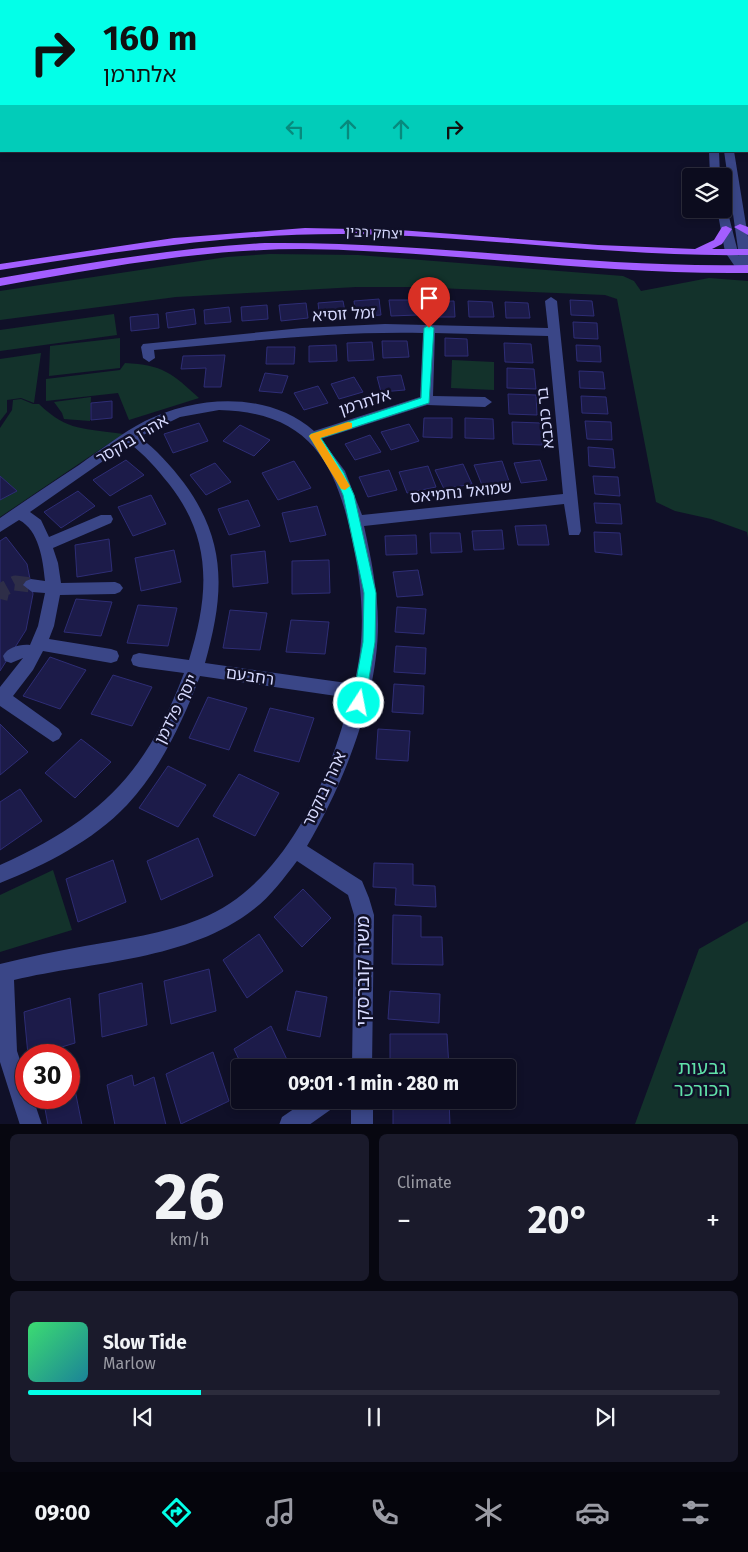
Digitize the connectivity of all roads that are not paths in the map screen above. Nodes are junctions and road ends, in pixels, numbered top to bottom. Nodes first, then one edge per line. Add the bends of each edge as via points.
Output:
1 (714, 152) edge
2 (729, 152) edge
3 (715, 168) edge
4 (724, 218) edge
5 (726, 229) junction
6 (744, 229) edge
7 (731, 252) junction
8 (747, 252) edge
9 (693, 254) junction
10 (0, 266) edge
11 (745, 269) edge
12 (0, 282) edge
13 (551, 301) dead end
14 (429, 328) junction
15 (554, 332) junction
16 (149, 358) dead end
17 (426, 400) junction
18 (485, 402) dead end
19 (314, 436) junction
20 (129, 437) junction
21 (571, 498) junction
22 (18, 513) junction
23 (106, 519) dead end
24 (356, 521) junction
25 (0, 526) edge
26 (574, 531) dead end
27 (44, 542) junction
28 (31, 585) tunnel mouth
29 (54, 587) junction
30 (114, 588) dead end
31 (36, 648) junction
32 (11, 656) dead end
33 (111, 656) dead end
34 (139, 660) dead end
35 (197, 668) junction
36 (361, 692) junction
37 (1, 698) edge
38 (53, 734) dead end
39 (294, 849) junction
40 (0, 874) edge
41 (2, 973) edge
42 (362, 1059) edge
43 (312, 1109) edge
44 (362, 1109) edge
45 (31, 1124) edge
46 (290, 1124) edge
47 (362, 1124) edge

1 - 3 street
2 - 6 street
4 - 5 street
5 - 7 street
5 - 9 main road via 718,242
6 - 8 street
7 - 8 main road, יצחק רבין
7 - 9 main road, יצחק רבין
7 - 11 street
8 - 11 street
9 - 10 main road, יצחק רבין via 394,233 287,232 211,236
11 - 12 main road, יצחק רבין via 634,267 302,246 188,252
13 - 15 street, בר כוכבא
14 - 15 street, זמל זוסיא
14 - 16 street, זמל זוסיא via 302,332 147,347
14 - 17 street
15 - 21 street, בר כוכבא
17 - 18 street, אלתרמן
17 - 19 street, אלתרמן
19 - 20 street, אהרן בוקסר via 272,411 224,405 174,414
19 - 24 street, אהרן בוקסר via 340,476
20 - 22 street, אהרן בוקסר
20 - 35 street, יוסף פלדמן via 143,445 168,473 196,512 205,532 212,590
21 - 24 street, שמואל נחמיאס
21 - 26 street, בר כוכבא
22 - 25 street, אהרן בוקסר
22 - 27 street via 28,531
23 - 27 street
24 - 36 street, אהרן בוקסר via 370,593 369,642
27 - 29 street via 53,564
28 - 29 street
29 - 30 street
29 - 31 street via 48,619
31 - 32 street
31 - 33 street
31 - 37 street via 17,680
34 - 35 street, רחבעם
35 - 36 street, רחבעם
35 - 40 street, יוסף פלדמן via 182,704 146,766 120,800 57,846
36 - 39 street, אהרן בוקסר via 337,768
37 - 38 street
39 - 41 street, אהרן בוקסר via 268,884 246,903 192,932
39 - 42 street, משה קוברסקי via 355,888 360,898 364,915
41 - 45 street via 7,1051
43 - 46 street
44 - 47 street

